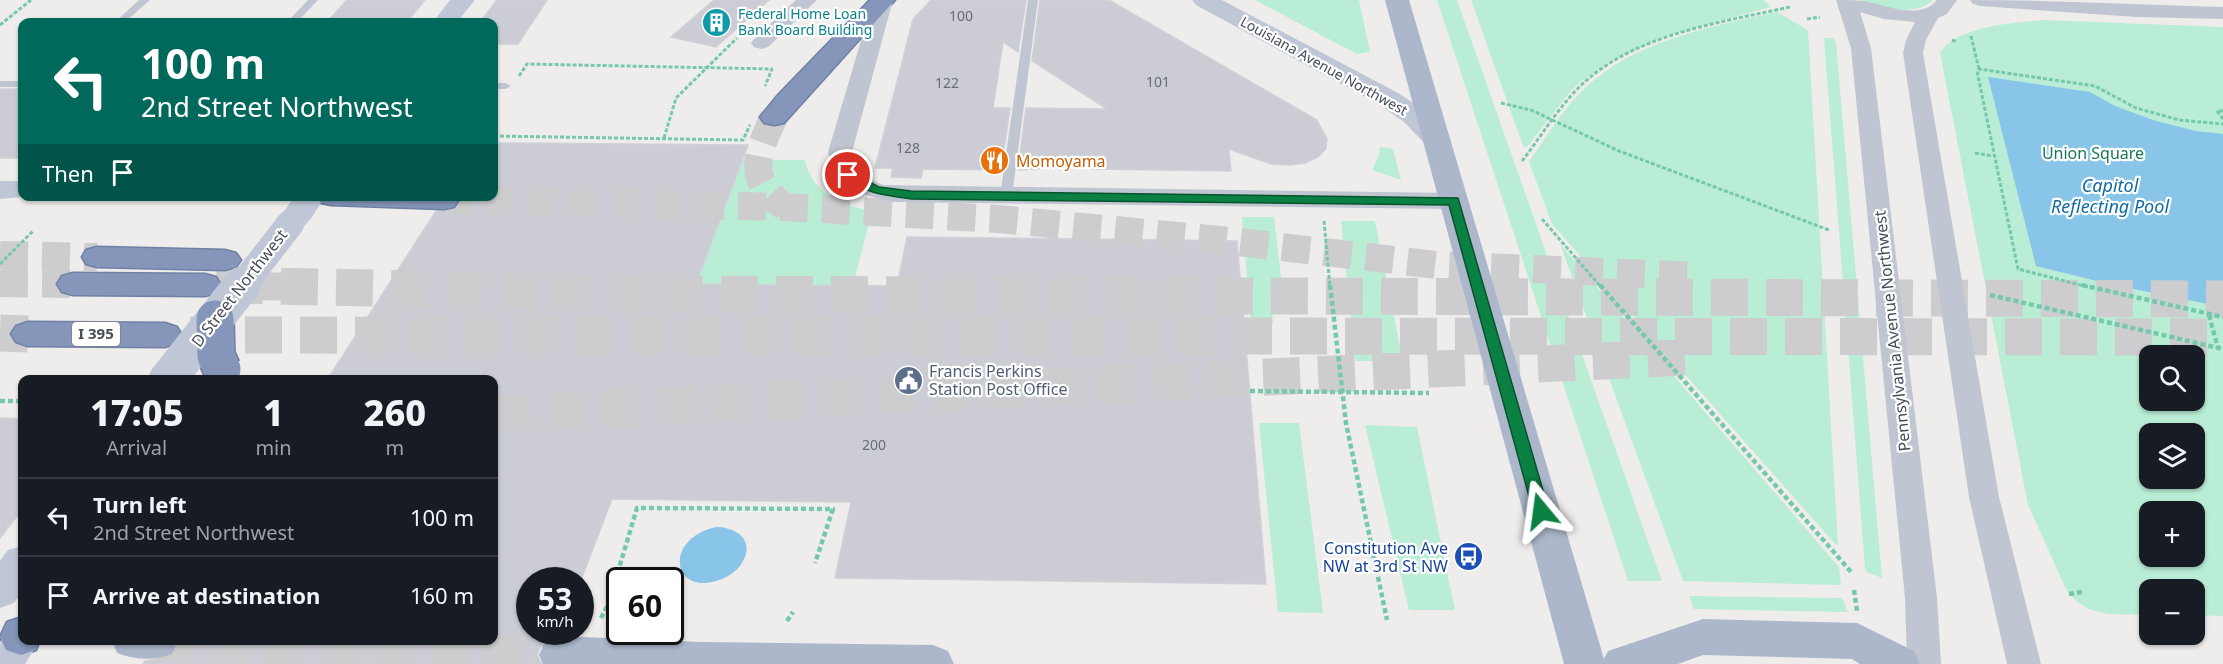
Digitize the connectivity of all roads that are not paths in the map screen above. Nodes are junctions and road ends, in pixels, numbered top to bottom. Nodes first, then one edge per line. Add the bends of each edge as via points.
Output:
1 (145, 0) edge
2 (314, 0) edge
3 (463, 0) edge
4 (807, 0) edge
5 (883, 0) edge
6 (1034, 0) edge
7 (1204, 0) edge
8 (1397, 0) edge
9 (1846, 0) edge
10 (1980, 0) edge
11 (1938, 7) edge
12 (2223, 13) edge
13 (125, 18) edge
14 (296, 18) edge
15 (448, 18) edge
16 (761, 44) dead end
17 (0, 84) edge
18 (18, 84) edge
19 (510, 85) road end
20 (498, 86) edge
21 (764, 117) tunnel mouth
22 (1437, 140) junction
23 (0, 190) edge
24 (18, 190) edge
25 (1006, 196) junction
26 (307, 201) edge
27 (1454, 201) junction
28 (97, 257) tunnel mouth
29 (225, 260) tunnel mouth
30 (73, 284) tunnel mouth
31 (205, 285) tunnel mouth
32 (215, 320) junction
33 (28, 334) tunnel mouth
34 (165, 335) tunnel mouth
35 (224, 374) edge
36 (171, 375) edge
37 (18, 567) edge
38 (0, 591) edge
39 (560, 655) tunnel mouth
40 (659, 662) edge
41 (700, 663) edge
42 (933, 664) edge
43 (1585, 664) edge
44 (1623, 664) edge
45 (1899, 664) edge
46 (1924, 664) edge
47 (2024, 664) edge

1 - 13 lane
2 - 14 lane
3 - 15 main road
4 - 16 street
5 - 21 highway via 787,100
5 - 25 street via 841,144 841,161 848,175 865,187 893,194
6 - 25 lane
7 - 22 main road, Louisiana Avenue Northwest via 1389,99 1414,116
8 - 22 main road
9 - 11 street via 1889,14
9 - 46 street, Pennsylvania Avenue Northwest via 1861,48 1921,598
10 - 12 street via 2136,12
11 - 47 street via 1916,40 1913,53 1984,497
17 - 18 lane
19 - 20 lane
22 - 27 main road
23 - 24 main road
25 - 27 street
26 - 32 main road, D Street Northwest, bridge
27 - 43 main road
28 - 29 highway
30 - 31 highway
32 - 35 highway, bridge via 214,340
32 - 36 main road, D Street Northwest, bridge
33 - 34 highway, I 395
37 - 38 main road
39 - 40 main road
40 - 41 main road
41 - 42 main road
44 - 45 main road via 1703,637 1857,641

